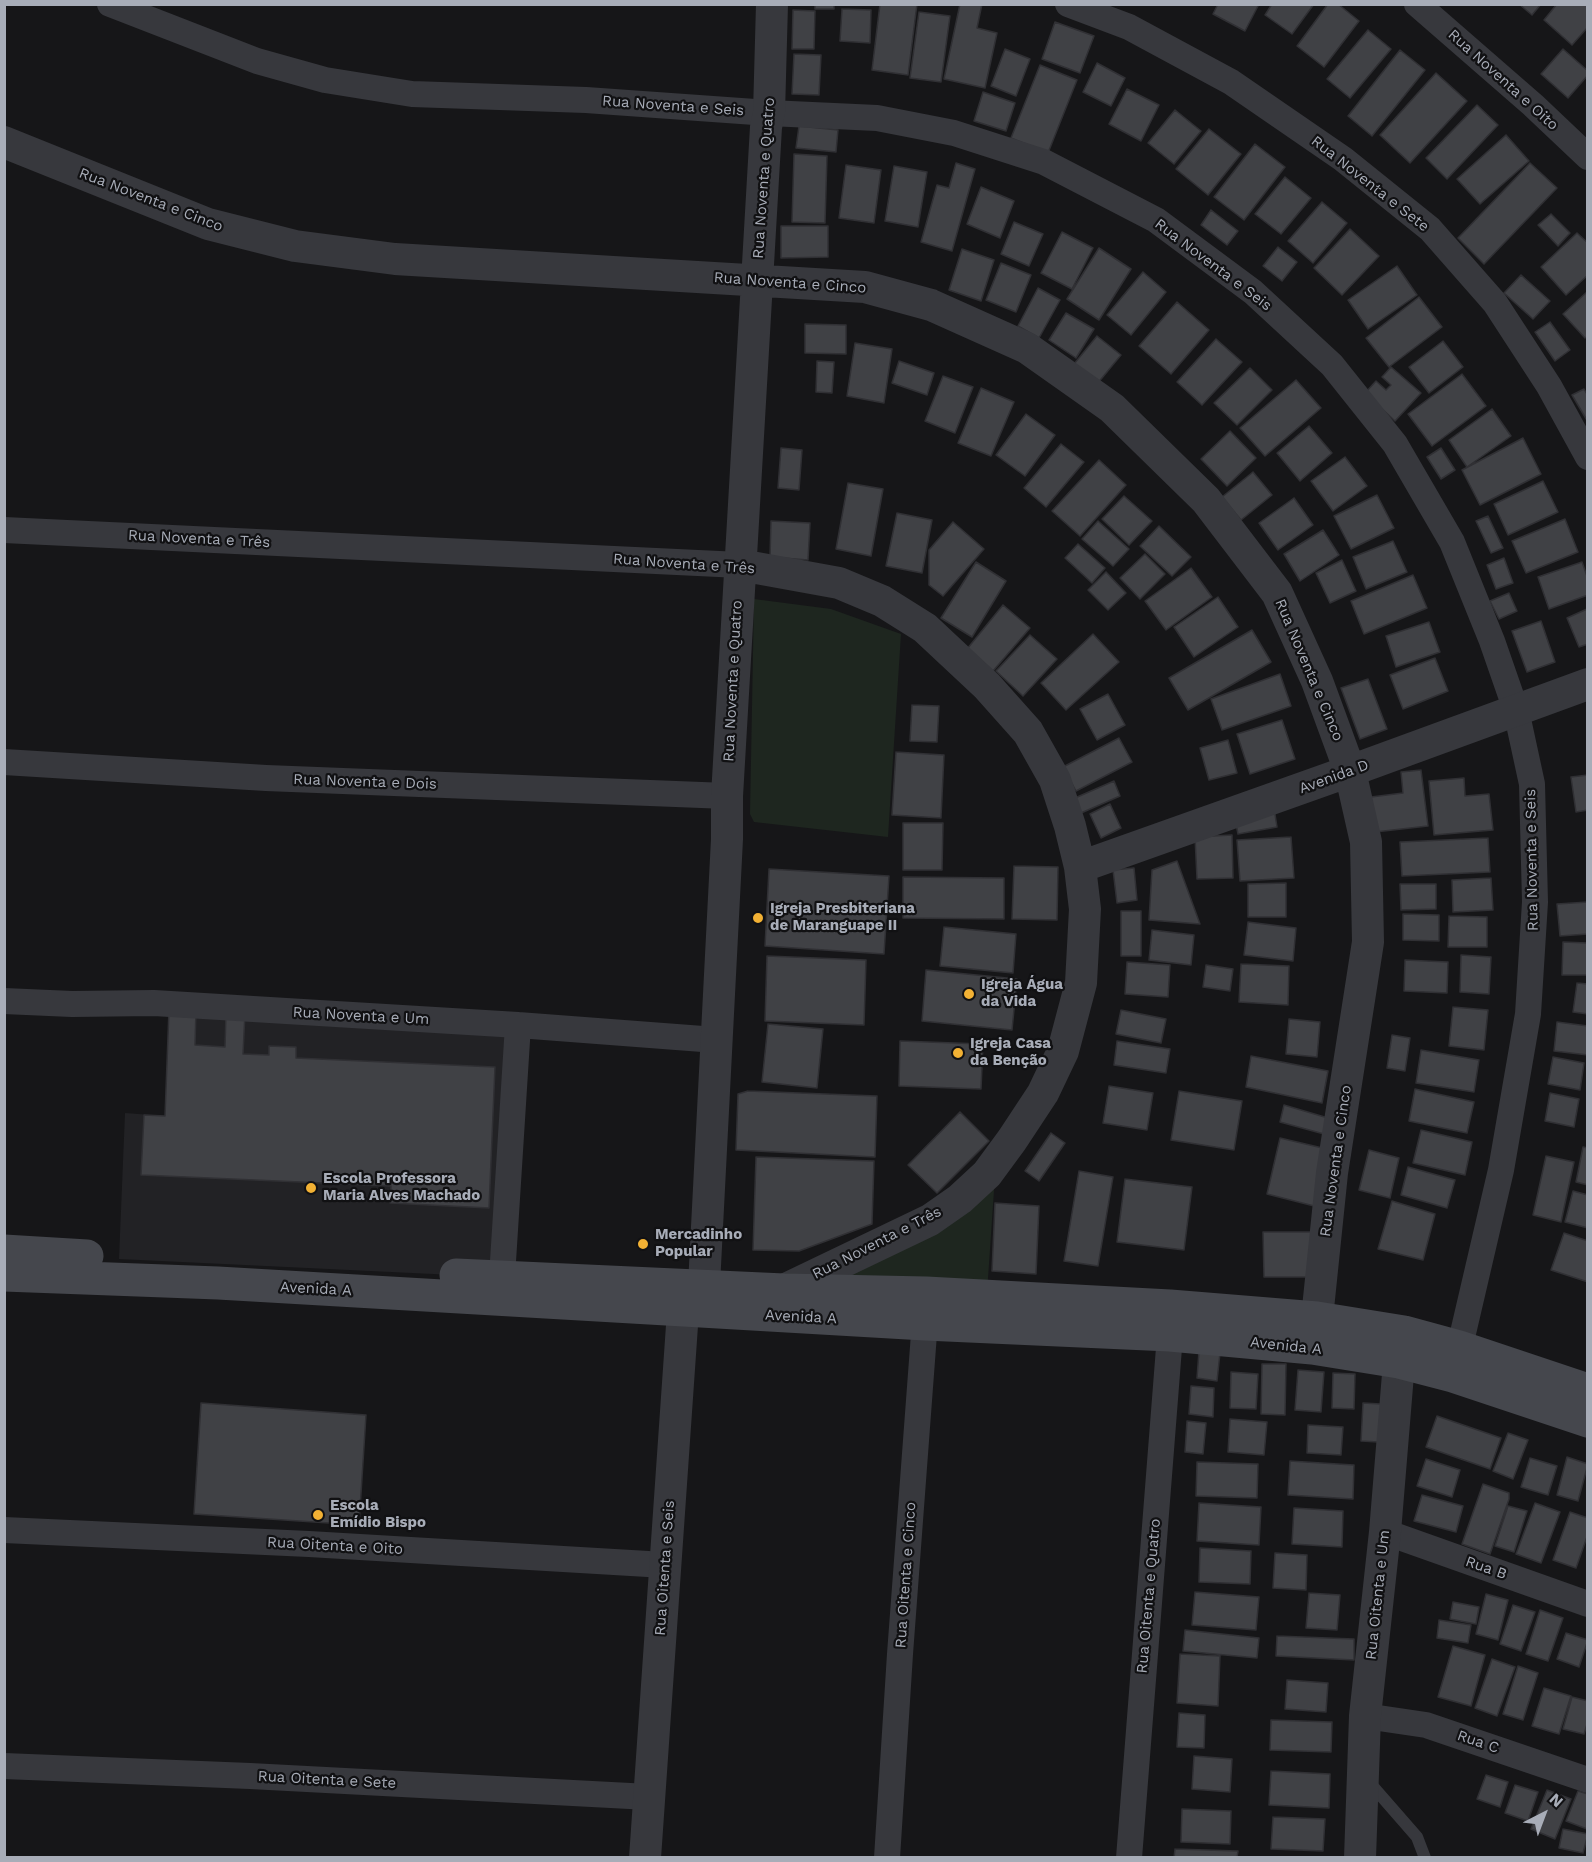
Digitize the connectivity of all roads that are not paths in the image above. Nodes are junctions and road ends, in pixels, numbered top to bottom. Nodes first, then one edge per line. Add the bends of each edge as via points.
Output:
1 (110, 4) edge
2 (772, 4) edge
3 (1068, 4) edge
4 (1417, 4) edge
5 (769, 113) junction
6 (4, 142) edge
7 (1587, 157) edge
8 (757, 280) junction
9 (1587, 457) edge
10 (4, 530) edge
11 (740, 565) junction
12 (1587, 684) edge
13 (1516, 710) junction
14 (4, 762) edge
15 (1350, 771) junction
16 (727, 796) junction
17 (1080, 867) junction
18 (4, 1000) edge
19 (518, 1025) junction
20 (716, 1040) junction
21 (4, 1251) edge
22 (4, 1275) edge
23 (502, 1277) junction
24 (704, 1286) junction
25 (784, 1290) junction
26 (926, 1309) junction
27 (683, 1311) junction
28 (1317, 1318) junction
29 (1170, 1335) junction
30 (1401, 1347) junction
31 (1456, 1362) junction
32 (1587, 1390) edge
33 (1587, 1421) edge
34 (4, 1530) edge
35 (1385, 1532) junction
36 (665, 1565) junction
37 (1587, 1604) edge
38 (1365, 1716) junction
39 (4, 1766) edge
40 (1364, 1776) junction
41 (1587, 1780) edge
42 (649, 1797) junction
43 (645, 1857) edge
44 (887, 1857) edge
45 (1129, 1857) edge
46 (1360, 1857) edge
47 (1425, 1857) edge

1 - 5 street, Rua Noventa e Seis via 257,60 336,82 412,94 586,100
2 - 5 street, Rua Noventa e Quatro
3 - 9 street, Rua Noventa e Sete via 1129,27 1231,82 1343,159 1430,229 1496,303 1549,386
4 - 7 street, Rua Noventa e Oito
5 - 8 street, Rua Noventa e Quatro
5 - 13 street, Rua Noventa e Seis via 878,118 954,133 1044,162 1156,220 1254,292 1332,364 1395,444 1452,542
6 - 8 street, Rua Noventa e Cinco via 208,224 296,246 395,259
8 - 11 street, Rua Noventa e Quatro
8 - 15 street, Rua Noventa e Cinco via 864,287 931,305 1027,348 1112,408 1206,500 1277,593 1317,681
10 - 11 street, Rua Noventa e Três
11 - 16 street, Rua Noventa e Quatro
11 - 17 street, Rua Noventa e Três via 839,583 882,601 925,628 987,686 1028,732 1055,780
12 - 13 street, Avenida D
13 - 15 street, Avenida D
13 - 31 street, Rua Noventa e Seis via 1532,784 1535,902 1528,1014 1500,1170
14 - 16 street, Rua Noventa e Dois via 266,778
15 - 17 street, Avenida D
15 - 28 street, Rua Noventa e Cinco via 1366,842 1368,942 1332,1173
16 - 20 street, Rua Noventa e Quatro
17 - 25 street, Rua Noventa e Três via 1086,909 1081,983 1063,1051 1043,1093 1012,1140 987,1174 930,1220
18 - 19 street, Rua Noventa e Um via 154,1003
19 - 20 street, Rua Noventa e Um
19 - 23 street
20 - 24 street, Rua Noventa e Quatro
21 - 23 main road, Avenida A
22 - 27 main road, Avenida A via 218,1283
23 - 24 main road, Avenida A
24 - 25 main road, Avenida A
24 - 27 street
25 - 26 main road, Avenida A
26 - 27 main road, Avenida A
26 - 28 main road, Avenida A via 1170,1306
26 - 29 main road, Avenida A
26 - 44 street, Rua Oitenta e Cinco
27 - 36 street, Rua Oitenta e Seis
28 - 30 main road, Avenida A
29 - 30 main road, Avenida A via 1312,1348
29 - 45 street, Rua Oitenta e Quatro
30 - 31 main road, Avenida A
30 - 35 street, Rua Oitenta e Um
31 - 32 main road, Avenida A
31 - 33 main road, Avenida A
34 - 36 street, Rua Oitenta e Oito
35 - 37 street, Rua B
35 - 38 street, Rua Oitenta e Um
36 - 42 street, Rua Oitenta e Seis
38 - 40 street, Rua Oitenta e Um
38 - 41 street, Rua C via 1426,1725
39 - 42 street, Rua Oitenta e Sete
40 - 46 street, Rua Oitenta e Um
40 - 47 lane via 1417,1838
42 - 43 street, Rua Oitenta e Seis

